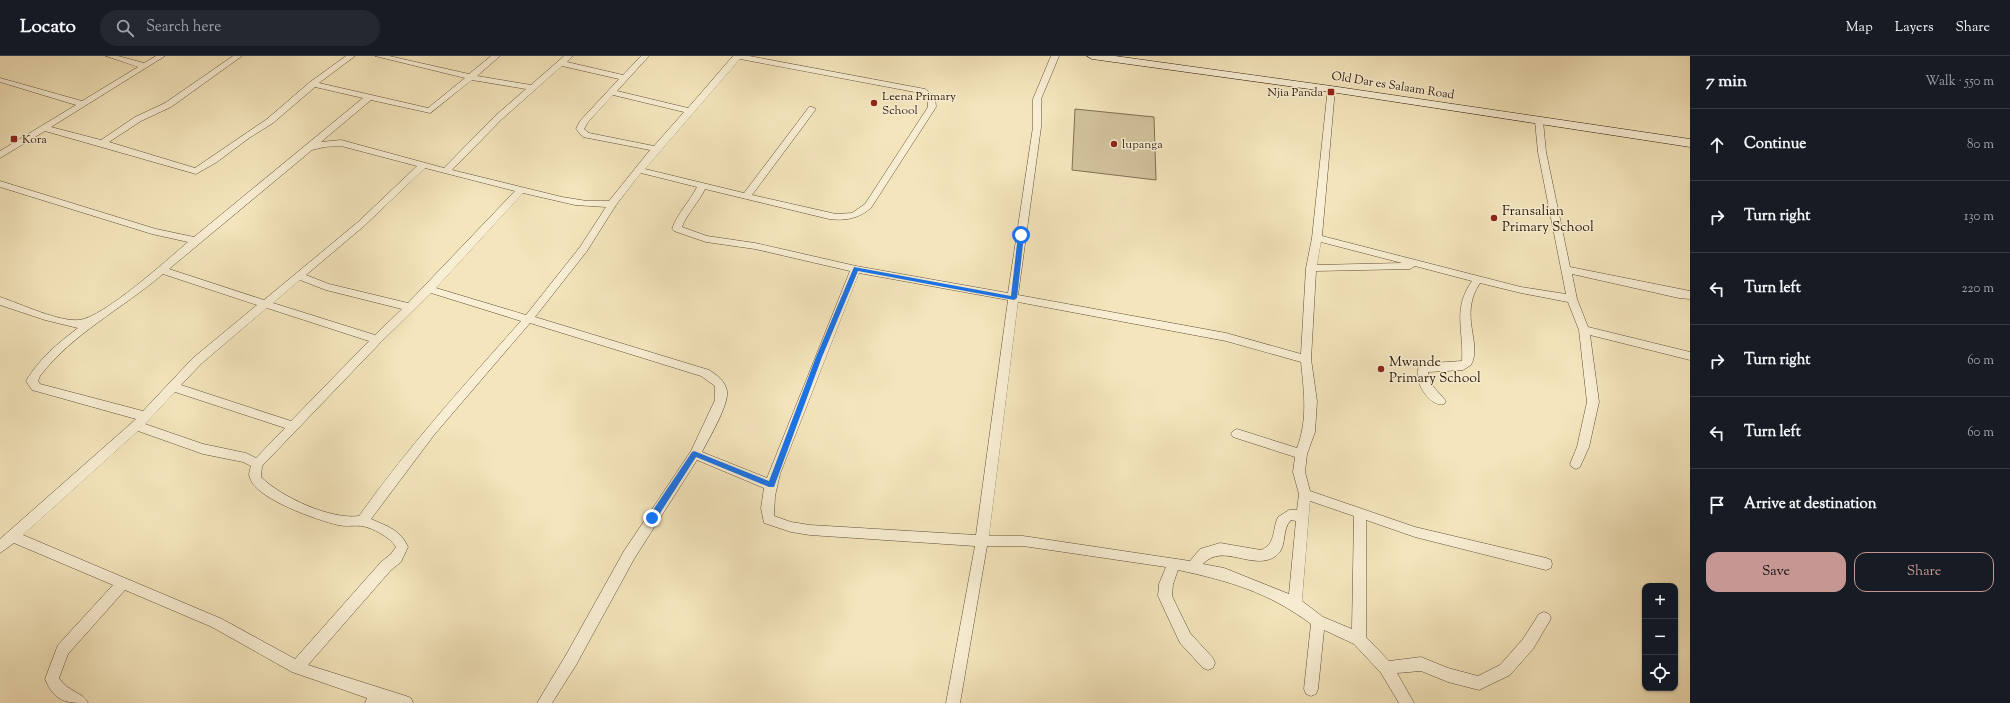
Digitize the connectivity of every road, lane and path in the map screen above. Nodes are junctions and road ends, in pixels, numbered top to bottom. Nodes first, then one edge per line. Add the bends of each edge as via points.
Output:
1 (110, 56) edge
2 (161, 56) edge
3 (238, 56) edge
4 (351, 56) edge
5 (379, 56) edge
6 (496, 56) edge
7 (569, 56) edge
8 (645, 56) edge
9 (738, 56) edge
10 (1055, 56) edge
11 (1092, 56) edge
12 (560, 63) junction
13 (145, 66) junction
14 (470, 77) junction
15 (624, 78) junction
16 (0, 80) edge
17 (313, 84) junction
18 (532, 88) junction
19 (1331, 89) junction
20 (611, 92) junction
21 (368, 98) junction
22 (84, 104) junction
23 (812, 109) dead end
24 (691, 110) junction
25 (1539, 121) junction
26 (44, 128) junction
27 (102, 142) junction
28 (1690, 143) edge
29 (309, 148) junction
30 (656, 149) junction
31 (0, 155) edge
32 (423, 166) junction
33 (639, 170) junction
34 (446, 172) junction
35 (0, 184) edge
36 (703, 185) junction
37 (521, 190) junction
38 (746, 197) junction
39 (612, 204) junction
40 (1317, 238) junction
41 (196, 241) junction
42 (1424, 265) junction
43 (1311, 268) junction
44 (856, 269) junction
45 (160, 270) junction
46 (1565, 270) junction
47 (299, 276) junction
48 (1478, 279) junction
49 (429, 289) junction
50 (1690, 295) edge
51 (1014, 298) junction
52 (1572, 299) junction
53 (0, 301) edge
54 (265, 305) junction
55 (410, 307) junction
56 (528, 319) junction
57 (94, 320) junction
58 (1584, 330) junction
59 (377, 339) junction
60 (1690, 356) edge
61 (1306, 359) junction
62 (174, 387) junction
63 (1440, 401) dead end
64 (139, 421) junction
65 (294, 426) junction
66 (1237, 434) dead end
67 (694, 454) junction
68 (1301, 454) junction
69 (257, 464) junction
70 (1576, 464) dead end
71 (771, 485) junction
72 (1305, 494) junction
73 (1360, 513) junction
74 (1303, 516) junction
75 (363, 521) junction
76 (12, 536) junction
77 (982, 540) junction
78 (0, 547) edge
79 (1174, 563) junction
80 (1546, 564) dead end
81 (1193, 566) junction
82 (123, 582) junction
83 (1295, 604) junction
84 (1544, 618) dead end
85 (1318, 621) junction
86 (1359, 639) junction
87 (1208, 664) dead end
88 (297, 667) junction
89 (1386, 668) junction
90 (360, 689) junction
91 (1311, 689) dead end
92 (386, 696) junction
93 (81, 703) edge
94 (366, 703) edge
95 (372, 703) edge
96 (406, 703) edge
97 (544, 703) edge
98 (953, 703) edge
99 (1407, 703) edge

1 - 13 street
2 - 13 street
3 - 27 street via 168,105 138,119
4 - 17 street
5 - 14 street
6 - 14 street
7 - 12 street
8 - 15 street
9 - 24 street
9 - 38 street via 922,91 930,95 933,103 918,131 868,206 857,215 845,218 829,216
10 - 51 street via 1037,99 1037,127
11 - 19 main road, Old Dar es Salaam Road
12 - 15 street
12 - 18 street
13 - 22 street
14 - 18 street
14 - 21 street via 430,111
15 - 20 street
16 - 22 street
17 - 21 street
17 - 27 street via 270,121 196,171
18 - 34 street via 498,118
19 - 25 main road, Old Dar es Salaam Road
19 - 40 street
20 - 24 street
20 - 30 street via 584,121 580,129 586,135
21 - 29 street
22 - 26 street
23 - 38 street
24 - 30 street
25 - 28 main road, Old Dar es Salaam Road
25 - 46 street via 1542,152
26 - 27 street
26 - 31 street
29 - 32 street via 341,143
29 - 41 street
30 - 33 street
32 - 34 street
32 - 47 street via 361,224
33 - 36 street
33 - 39 street
34 - 37 street
35 - 41 street via 155,232
36 - 38 street
36 - 44 street via 677,229 706,239 755,246
37 - 39 street via 563,200
37 - 49 street
39 - 56 street via 589,242
40 - 42 street
40 - 43 street
41 - 45 street
42 - 43 street
42 - 48 street
43 - 61 street
44 - 51 street
44 - 71 street via 819,357
45 - 54 street
45 - 57 street
46 - 50 street
46 - 52 street
47 - 54 street
47 - 55 street via 326,287
48 - 52 street
48 - 63 street via 1470,288 1465,300 1467,362 1463,366 1432,367 1423,370 1424,384
49 - 55 street
49 - 56 street
51 - 61 street via 1211,334
51 - 77 street
52 - 58 street
53 - 57 street via 73,323 81,324
54 - 59 street
54 - 62 street via 197,361
55 - 59 street
56 - 67 street via 706,373 717,380 723,392 721,400
56 - 75 street via 413,452
57 - 64 street via 71,338 36,373 32,381 36,387 43,390
58 - 60 street
58 - 70 street via 1593,402 1583,447
59 - 65 street
61 - 68 street via 1311,401 1309,432
62 - 64 street
62 - 65 street
64 - 69 street via 203,449 246,458
64 - 76 street
65 - 69 street
66 - 68 street
67 - 71 street
67 - 97 street via 629,554 571,660
68 - 72 street via 1299,472
69 - 75 street via 256,478 286,501 341,521
71 - 77 street via 768,519 791,526 824,531
72 - 73 street
72 - 74 street
73 - 80 street via 1415,532
73 - 86 street
74 - 81 street via 1289,515 1282,521 1277,545 1271,552 1254,555 1220,549 1205,553
74 - 83 street
75 - 88 street via 396,536 402,542 402,547 396,558 386,566
76 - 78 street
76 - 82 street
77 - 79 street via 1023,541
77 - 98 street
79 - 81 street
79 - 87 street via 1166,584 1165,596 1185,638
81 - 83 street via 1238,578
82 - 88 street via 217,623
82 - 93 street via 63,650 52,679 59,690
83 - 85 street
84 - 89 street via 1528,644 1505,670 1479,683 1448,675 1421,664
85 - 86 street
85 - 91 street
86 - 89 street
88 - 90 street
89 - 99 street
90 - 92 street
90 - 94 street
92 - 95 street
92 - 96 street

